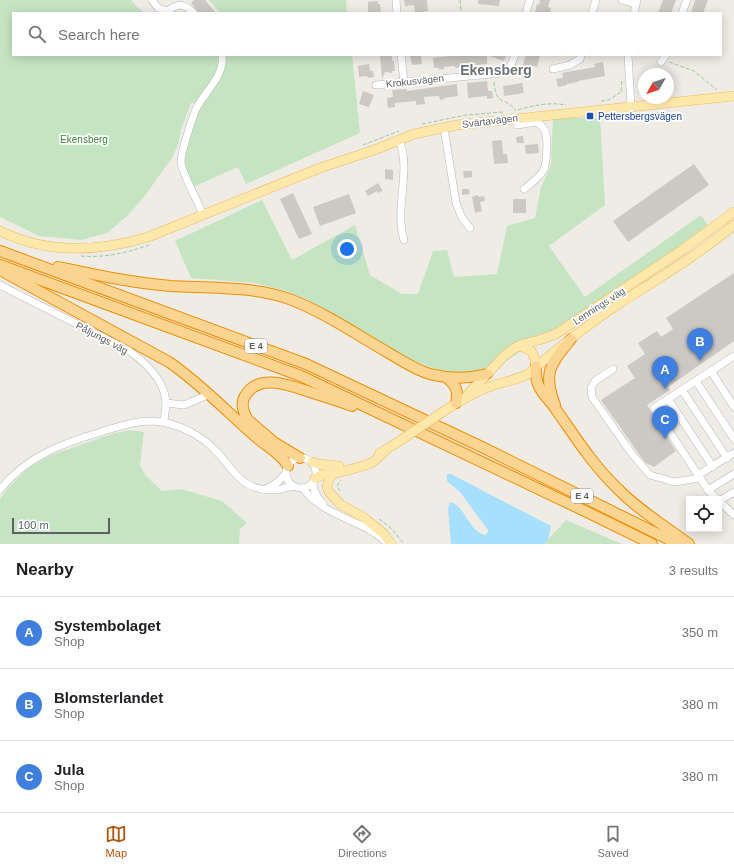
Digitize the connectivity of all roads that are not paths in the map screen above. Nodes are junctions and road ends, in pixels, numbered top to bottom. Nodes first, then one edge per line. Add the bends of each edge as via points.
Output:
1 (152, 0) edge
2 (396, 0) edge
3 (530, 0) edge
4 (596, 0) edge
5 (622, 0) edge
6 (687, 0) edge
7 (636, 2) edge
8 (193, 12) edge
9 (397, 12) edge
10 (526, 12) edge
11 (592, 12) edge
12 (634, 12) edge
13 (682, 12) edge
14 (222, 56) edge
15 (401, 56) edge
16 (515, 56) edge
17 (581, 56) edge
18 (628, 56) edge
19 (665, 56) edge
20 (661, 62) road end
21 (553, 69) dead end
22 (404, 82) junction
23 (376, 85) dead end
24 (734, 96) edge
25 (631, 106) junction
26 (536, 119) junction
27 (517, 124) dead end
28 (444, 128) junction
29 (399, 140) junction
30 (524, 189) dead end
31 (734, 212) edge
32 (204, 215) junction
33 (734, 225) edge
34 (470, 228) dead end
35 (0, 231) edge
36 (404, 240) dead end
37 (0, 251) edge
38 (21, 259) junction
39 (0, 265) edge
40 (0, 270) edge
41 (0, 285) edge
42 (571, 339) junction
43 (518, 346) junction
44 (734, 356) edge
45 (536, 366) junction
46 (613, 369) dead end
47 (711, 371) junction
48 (487, 374) junction
49 (446, 377) junction
50 (696, 381) junction
51 (682, 390) junction
52 (210, 394) junction
53 (466, 397) junction
54 (668, 399) junction
55 (166, 403) junction
56 (456, 403) junction
57 (734, 407) edge
58 (556, 408) junction
59 (393, 419) junction
60 (164, 422) junction
61 (734, 438) edge
62 (384, 452) junction
63 (734, 453) edge
64 (300, 458) junction
65 (727, 458) junction
66 (312, 462) junction
67 (344, 466) junction
68 (713, 467) junction
69 (287, 470) junction
70 (734, 474) edge
71 (699, 477) junction
72 (314, 480) junction
73 (294, 486) junction
74 (302, 488) junction
75 (265, 489) junction
76 (0, 490) edge
77 (708, 490) junction
78 (734, 492) edge
79 (714, 496) edge
80 (722, 498) edge
81 (722, 504) edge
82 (327, 509) junction
83 (734, 515) edge
84 (390, 544) edge
85 (652, 544) edge
86 (678, 544) edge
87 (689, 544) edge

1 - 8 street via 158,8 167,11 179,5
2 - 9 street
3 - 10 street
4 - 11 street
5 - 7 street
6 - 13 street
7 - 12 street
14 - 32 street via 221,67 215,81 196,110 180,162
15 - 22 street
16 - 22 street, Krokusvägen via 508,70 501,73
17 - 21 street via 570,65
18 - 25 street
19 - 20 street
22 - 23 street, Krokusvägen
24 - 25 main road, Svärtavägen
25 - 26 main road, Svärtavägen
26 - 27 street
26 - 28 main road, Svärtavägen
26 - 30 street via 546,131 544,169 538,178
28 - 29 main road, Svärtavägen
28 - 34 street via 456,202 462,218
29 - 32 main road, Svärtavägen via 320,168
29 - 36 street via 404,158 401,210
31 - 43 main road, Lennings väg via 688,246 556,334
32 - 35 main road, Svärtavägen via 148,237 108,247 83,249 31,243
33 - 42 main road, Lennings väg via 714,242 619,304
37 - 38 highway, E 4
38 - 49 highway via 126,281 255,291 285,298 305,305 418,370
38 - 86 highway, E 4 via 306,364
39 - 59 highway, E 4 via 301,376
40 - 52 highway via 152,352 186,374
41 - 55 street, Påljungs väg via 138,357 160,384
42 - 45 main road, Lennings väg
42 - 58 highway via 550,369 548,381
43 - 45 main road via 528,348 532,352
43 - 48 main road, Lennings väg via 505,355
44 - 47 street
45 - 53 main road, Lennings väg via 528,374
45 - 58 highway via 535,376 542,394
46 - 71 street via 595,381 591,388 592,397 632,454 650,475 674,482
47 - 50 street
47 - 57 street
48 - 49 highway via 472,378
48 - 53 main road, Lennings väg
49 - 56 highway via 457,390
50 - 51 street
50 - 61 street
51 - 54 street
51 - 65 street
52 - 55 street via 184,405
52 - 69 highway via 255,437 282,457
53 - 56 main road
54 - 68 street
54 - 71 street via 654,408
55 - 60 street, Påljungs väg
56 - 62 main road, bridge
58 - 87 highway via 587,455 616,488
59 - 64 highway via 279,383 266,383 252,388 243,400 245,415 265,436
59 - 85 highway, E 4
60 - 75 street via 197,436 214,448 242,481
60 - 76 street via 148,421 121,426 49,450 24,466
62 - 67 main road
62 - 84 main road via 373,462 332,474 327,486 340,504 363,517 384,534
63 - 65 street
64 - 66 street
64 - 69 street via 293,460
65 - 68 street
66 - 67 main road
66 - 72 street via 316,470
67 - 72 main road via 326,472
68 - 71 street
69 - 73 street via 289,481
69 - 75 street via 278,482
70 - 77 street
71 - 77 street
72 - 74 street
72 - 82 street via 312,486
73 - 74 street
73 - 75 street
74 - 82 street via 314,501
77 - 79 street
78 - 80 street
81 - 83 street
82 - 84 street via 368,528

